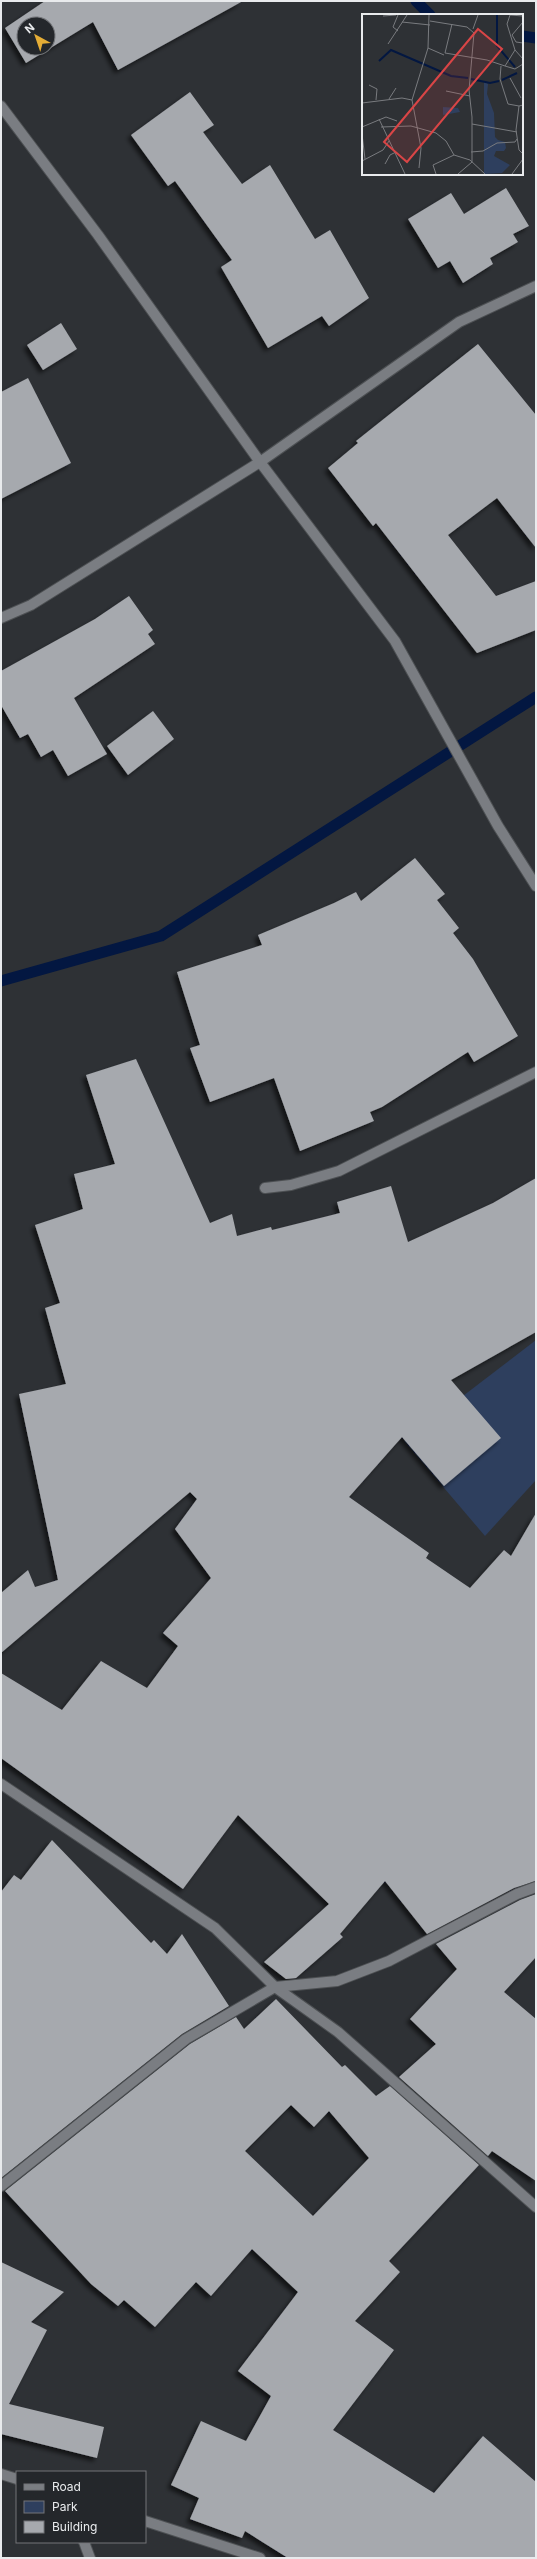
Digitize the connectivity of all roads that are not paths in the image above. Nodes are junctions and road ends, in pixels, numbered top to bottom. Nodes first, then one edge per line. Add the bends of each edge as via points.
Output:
1 (1, 106) edge
2 (536, 286) edge
3 (260, 462) junction
4 (1, 618) edge
5 (536, 886) edge
6 (536, 1072) edge
7 (265, 1188) dead end
8 (1, 1784) edge
9 (536, 1887) edge
10 (275, 1986) junction
11 (1, 2186) edge
12 (536, 2207) edge
13 (1, 2474) edge
14 (16, 2479) edge
15 (146, 2521) edge
16 (84, 2543) edge
17 (90, 2558) edge
18 (260, 2558) edge

1 - 3 street via 98,235
2 - 3 street via 459,322
3 - 4 street via 31,605
3 - 5 street via 395,641 498,826
6 - 7 street via 339,1171 291,1185
8 - 10 street via 215,1928
9 - 10 street via 517,1894 389,1961 337,1980
10 - 11 street via 186,2039
10 - 12 street via 338,2032
13 - 14 street
15 - 18 street
16 - 17 street

